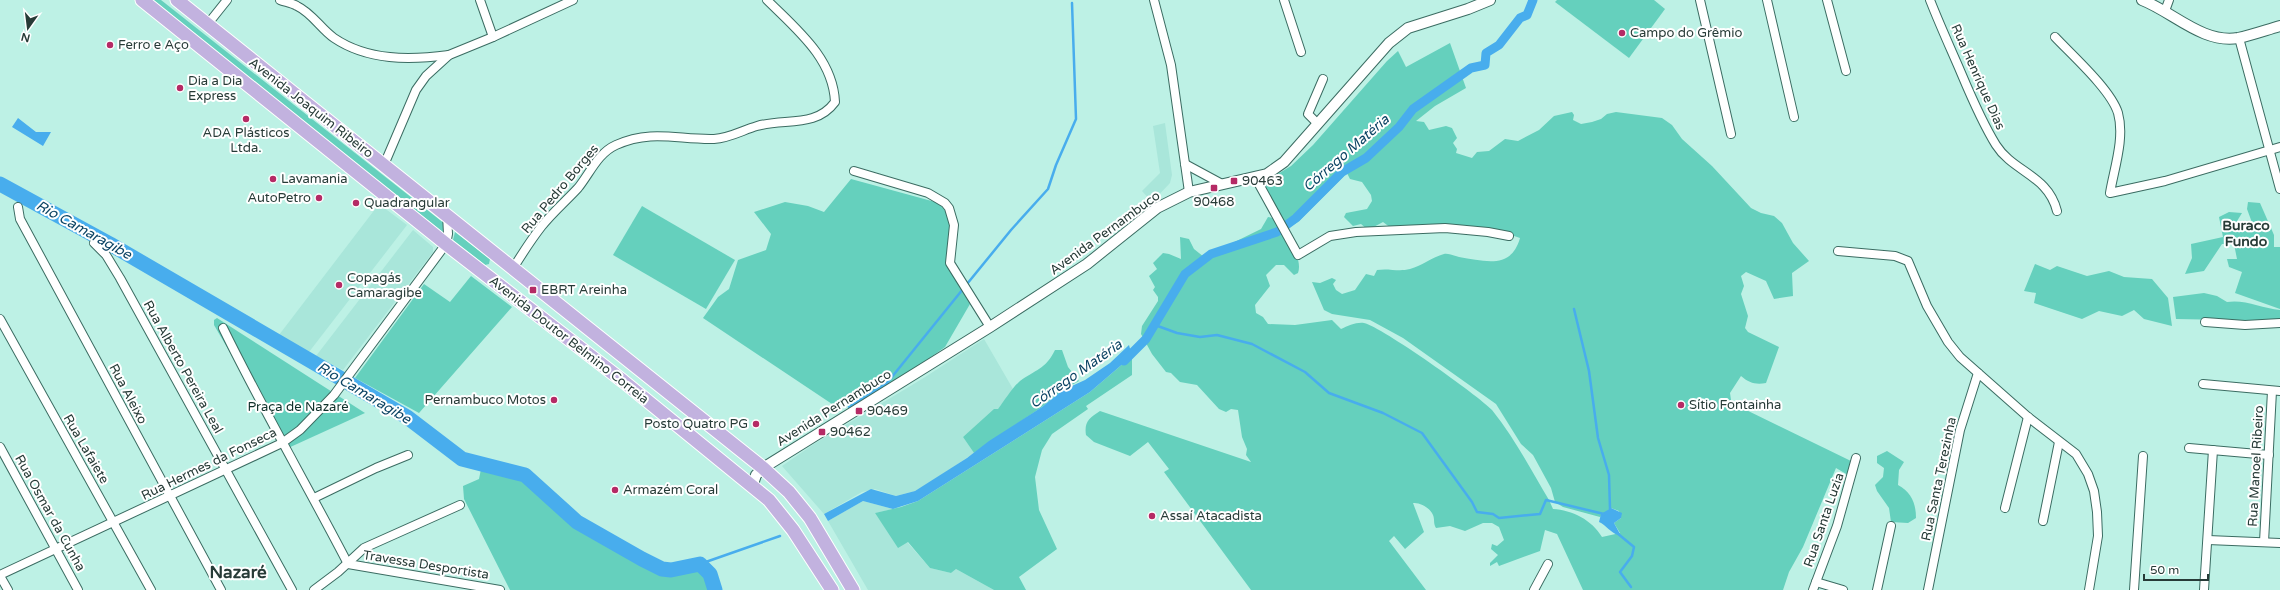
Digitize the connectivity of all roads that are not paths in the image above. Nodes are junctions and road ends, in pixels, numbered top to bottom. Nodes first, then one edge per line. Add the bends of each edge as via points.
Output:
1 (142, 0) edge
2 (177, 0) edge
3 (227, 0) edge
4 (280, 0) edge
5 (480, 0) edge
6 (573, 0) edge
7 (768, 0) edge
8 (1154, 0) edge
9 (1284, 0) edge
10 (1490, 0) edge
11 (1700, 0) edge
12 (1767, 0) edge
13 (1828, 0) edge
14 (1930, 0) edge
15 (2142, 0) edge
16 (2169, 0) edge
17 (2165, 11) junction
18 (207, 25) junction
19 (2280, 26) edge
20 (493, 37) junction
21 (2055, 37) dead end
22 (2239, 38) junction
23 (1301, 52) dead end
24 (449, 55) junction
25 (1846, 71) dead end
26 (1322, 79) dead end
27 (282, 112) joint
28 (1794, 117) dead end
29 (1318, 124) junction
30 (1731, 134) dead end
31 (2280, 147) edge
32 (2270, 150) junction
33 (1185, 164) junction
34 (384, 165) junction
35 (854, 171) dead end
36 (1255, 177) junction
37 (1222, 184) junction
38 (2280, 189) edge
39 (1189, 192) junction
40 (18, 207) dead end
41 (2057, 211) dead end
42 (447, 214) junction
43 (1509, 236) dead end
44 (94, 244) dead end
45 (446, 244) junction
46 (1838, 252) dead end
47 (514, 267) junction
48 (0, 319) edge
49 (2205, 322) dead end
50 (2280, 324) edge
51 (990, 327) junction
52 (223, 328) dead end
53 (1978, 373) junction
54 (2203, 384) dead end
55 (2276, 391) edge
56 (2028, 417) junction
57 (2059, 442) junction
58 (282, 443) junction
59 (0, 447) edge
60 (2189, 448) dead end
61 (2213, 450) junction
62 (408, 455) dead end
63 (2269, 455) junction
64 (2143, 456) dead end
65 (1856, 458) dead end
66 (763, 468) junction
67 (226, 470) junction
68 (752, 486) junction
69 (170, 497) junction
70 (314, 498) junction
71 (460, 506) dead end
72 (2005, 508) dead end
73 (2042, 521) dead end
74 (114, 522) junction
75 (1891, 526) dead end
76 (2208, 540) junction
77 (2264, 542) junction
78 (2280, 543) edge
79 (56, 549) junction
80 (348, 564) junction
81 (1548, 564) dead end
82 (0, 575) edge
83 (1814, 586) edge
84 (8, 590) edge
85 (78, 590) edge
86 (150, 590) edge
87 (221, 590) edge
88 (292, 590) edge
89 (314, 590) edge
90 (500, 590) edge
91 (832, 590) edge
92 (853, 590) edge
93 (1534, 590) edge
94 (1843, 590) edge
95 (1877, 590) edge
96 (1928, 590) edge
97 (2089, 590) edge
98 (2134, 590) edge
99 (2204, 590) edge

1 - 27 main road, Avenida Joaquim Ribeiro
2 - 18 main road, Avenida Joaquim Ribeiro
3 - 18 street
4 - 24 street via 306,11 333,37 373,54 410,58
5 - 20 street
6 - 20 street
7 - 47 street, Rua Pedro Borges via 801,34 826,67 835,93 835,102 831,107 823,114 806,120 766,124 720,138 669,135 616,145 601,156 577,189 542,226
8 - 33 street via 1172,65
9 - 23 street
10 - 29 street, Avenida Pernambuco via 1408,28 1389,43
11 - 30 street
12 - 28 street
13 - 25 street
14 - 41 street, Rua Henrique Dias via 1978,110 1997,146 2007,157 2036,178 2054,200
15 - 17 street
16 - 17 street
17 - 22 street via 2208,34 2220,38
18 - 34 main road, Avenida Joaquim Ribeiro
19 - 22 street
20 - 24 street
21 - 32 street via 2106,92 2118,114 2119,141 2110,193 2165,181
22 - 32 street
24 - 34 street via 426,76 416,90
26 - 29 street via 1308,114
27 - 45 main road, Avenida Doutor Belmino Correia
29 - 36 street, Avenida Pernambuco via 1284,162 1266,174
31 - 32 street
32 - 38 street
33 - 37 street
33 - 39 street
34 - 42 main road, Avenida Joaquim Ribeiro
35 - 51 street via 928,193 945,203 951,212 954,225 950,263
36 - 37 street, Avenida Pernambuco
36 - 43 street via 1298,255 1330,236 1356,232 1445,228
37 - 39 street, Avenida Pernambuco
39 - 51 street, Avenida Pernambuco via 1156,208 1087,264
40 - 69 street, Rua Aleixo via 20,219
42 - 45 street
42 - 47 main road, Avenida Doutor Belmino Correia
44 - 67 street, Rua Alberto Pereira Leal via 106,255 120,278
45 - 58 street, Rua Hermes da Fonseca via 334,395 300,430
45 - 68 main road, Avenida Doutor Belmino Correia via 623,381
46 - 53 street via 1895,256 1908,261 1938,325 1960,357
47 - 66 main road, Avenida Doutor Belmino Correia
48 - 74 street, Rua Lafaiete
49 - 50 street
51 - 66 street, Avenida Pernambuco
52 - 58 street
53 - 56 street
53 - 96 street, Rua Santa Terezinha via 1960,430
54 - 55 street
55 - 63 street, Rua Manoel Ribeiro
56 - 57 street
56 - 72 street
57 - 73 street
57 - 97 street via 2076,454 2088,474 2094,491 2098,512 2098,536
58 - 67 street, Rua Hermes da Fonseca
58 - 70 street
59 - 79 street, Rua Osmar da Cunha
60 - 61 street
61 - 63 street
61 - 76 street
62 - 70 street via 357,476
63 - 77 street, Rua Manoel Ribeiro
64 - 98 street
65 - 83 street, Rua Santa Luzia via 1837,526
66 - 68 street via 756,475
66 - 92 main road, Avenida Doutor Belmino Correia via 789,492 810,518
67 - 69 street, Rua Hermes da Fonseca
67 - 88 street, Rua Alberto Pereira Leal
68 - 91 main road, Avenida Doutor Belmino Correia via 769,500 793,530
69 - 74 street, Rua Hermes da Fonseca
69 - 87 street, Rua Aleixo
70 - 80 street
71 - 80 street via 376,541 364,548
74 - 79 street, Rua Hermes da Fonseca
74 - 86 street, Rua Lafaiete
75 - 95 street
76 - 77 street
76 - 99 street
77 - 78 street
79 - 82 street, Rua Hermes da Fonseca
79 - 85 street, Rua Osmar da Cunha
80 - 89 street
80 - 90 street, Travessa Desportista
81 - 93 street
82 - 84 street
83 - 94 street

